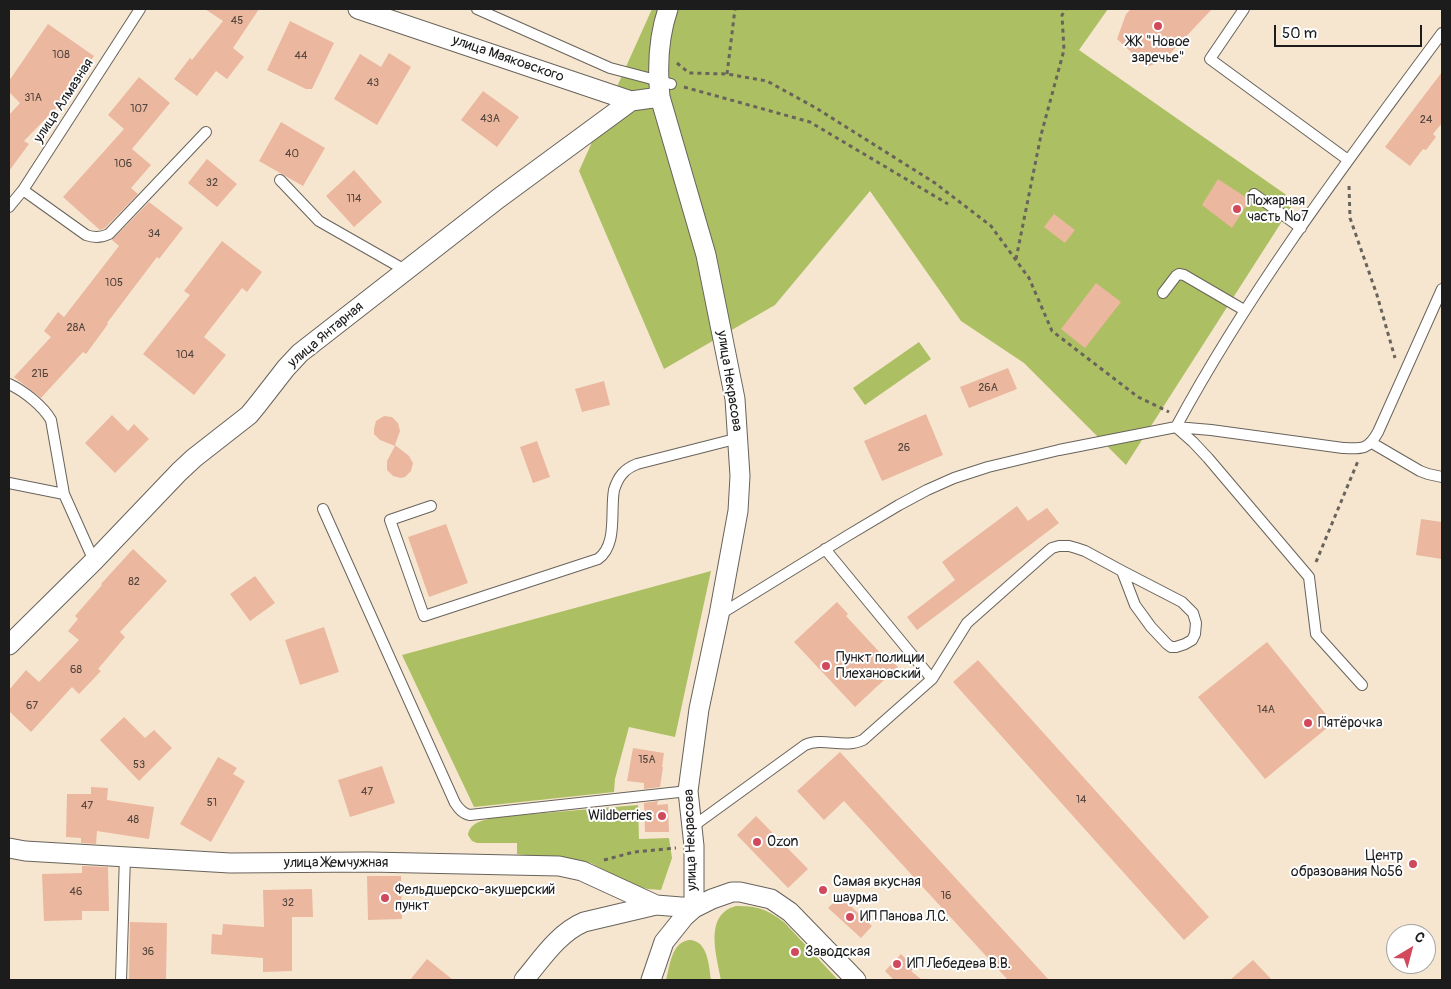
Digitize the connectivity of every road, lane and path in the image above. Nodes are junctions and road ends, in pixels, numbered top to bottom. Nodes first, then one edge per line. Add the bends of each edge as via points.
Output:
1 (140, 9) edge
2 (358, 9) edge
3 (477, 9) edge
4 (668, 9) edge
5 (735, 9) edge
6 (1066, 9) edge
7 (1244, 9) edge
8 (1442, 33) edge
9 (658, 46) junction
10 (727, 74) junction
11 (663, 87) junction
12 (631, 101) junction
13 (206, 132) dead end
14 (1348, 160) junction
15 (280, 180) dead end
16 (22, 190) junction
17 (1254, 194) dead end
18 (948, 204) dead end
19 (9, 207) edge
20 (1301, 228) junction
21 (1016, 259) junction
22 (405, 270) junction
23 (1442, 289) edge
24 (1163, 293) dead end
25 (1244, 310) junction
26 (1401, 380) junction
27 (9, 384) edge
28 (1181, 417) junction
29 (1176, 428) junction
30 (739, 438) junction
31 (1368, 445) junction
32 (1442, 477) edge
33 (11, 486) edge
34 (64, 494) junction
35 (431, 506) dead end
36 (323, 509) dead end
37 (825, 549) junction
38 (94, 561) junction
39 (1122, 571) junction
40 (1309, 577) junction
41 (719, 615) junction
42 (9, 645) edge
43 (932, 679) junction
44 (1362, 685) dead end
45 (688, 791) junction
46 (693, 837) junction
47 (9, 848) edge
48 (125, 856) junction
49 (600, 861) dead end
50 (656, 905) junction
51 (694, 908) junction
52 (121, 980) edge
53 (524, 980) edge
54 (651, 980) edge
55 (856, 980) edge

1 - 16 lane, улица Алмазная
2 - 12 street, улица Маяковского
3 - 11 lane via 610,68
4 - 9 street, улица Некрасова
5 - 10 path
6 - 21 path via 1062,15 1064,50 1041,134
7 - 14 lane via 1210,59
8 - 14 lane
9 - 10 path via 689,73
9 - 11 street, улица Некрасова via 657,71
10 - 21 path via 767,81 875,144 992,226
11 - 12 street, улица Маяковского
11 - 18 path via 810,122
11 - 30 street, улица Некрасова via 706,255 735,399
12 - 22 street, улица Янтарная
13 - 16 lane via 103,237 86,235
14 - 20 lane
14 - 26 path via 1350,218 1377,295
15 - 22 lane via 319,221
16 - 19 lane, улица Алмазная
17 - 20 lane
20 - 25 lane
21 - 28 path via 1030,278 1052,331 1138,398
22 - 38 street, улица Янтарная via 300,353 249,414 179,472
23 - 26 lane
24 - 25 lane via 1176,276 1184,275
25 - 28 lane
26 - 31 lane via 1378,432
27 - 34 lane via 32,400 51,420
28 - 29 lane
29 - 31 lane via 1333,447
29 - 37 lane via 988,467 927,490
29 - 40 lane via 1208,458
30 - 35 lane via 637,464 624,472 616,482 612,498 611,541 598,558 424,616 390,520
30 - 41 street, улица Некрасова via 738,511
31 - 32 lane via 1424,473
31 - 40 path
33 - 34 lane
34 - 38 lane
36 - 45 lane via 461,811 470,815
37 - 41 lane
37 - 43 lane
38 - 42 street, улица Янтарная
39 - 39 lane via 1182,602 1196,623 1192,640 1176,647 1167,644 1135,605
39 - 43 lane via 1076,548 1052,548 966,622
40 - 44 lane via 1316,634
41 - 45 street, улица Некрасова via 699,709
43 - 46 lane via 863,740 805,745
45 - 46 street, улица Некрасова
46 - 49 path
46 - 51 street, улица Некрасова
47 - 48 street, улица Жемчужная
48 - 50 street, улица Жемчужная via 230,863 559,866 582,871
48 - 52 lane
50 - 51 street
50 - 53 street via 575,926 562,936
51 - 54 street via 664,942
51 - 55 street via 732,892 771,899 797,919

